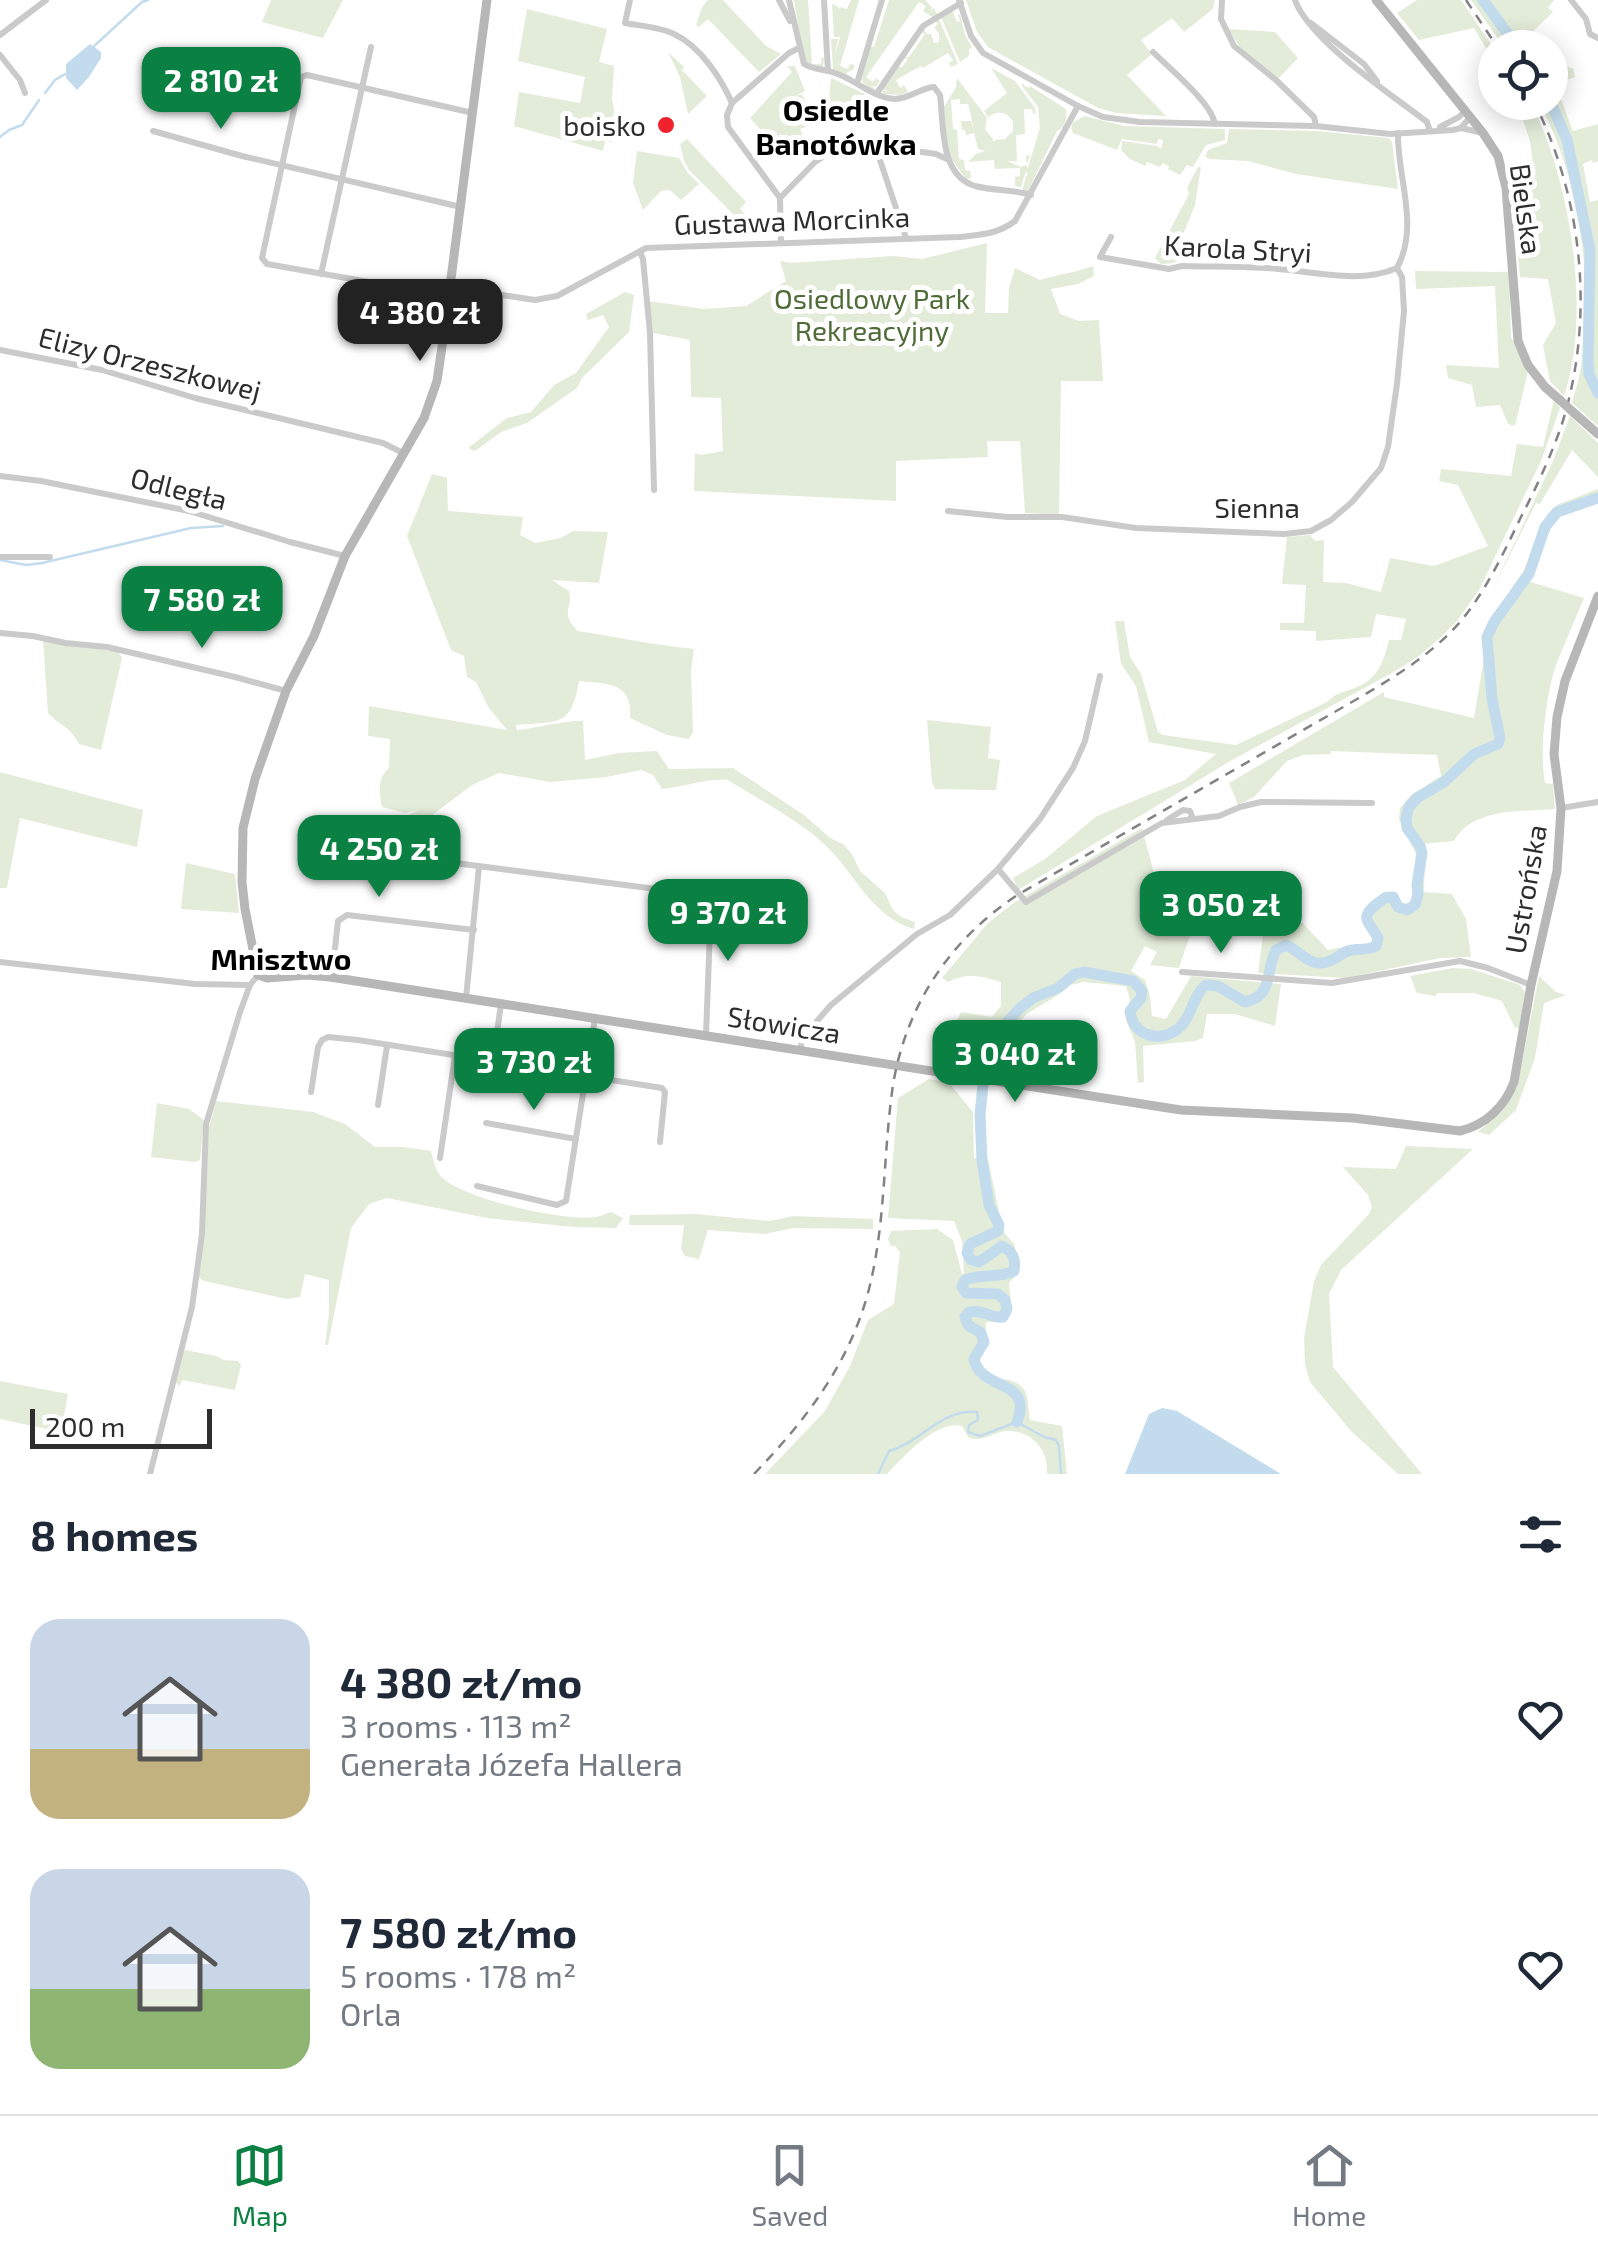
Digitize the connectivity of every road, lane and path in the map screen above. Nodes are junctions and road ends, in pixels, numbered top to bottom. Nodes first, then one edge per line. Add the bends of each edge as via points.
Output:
1 (46, 0) edge
2 (486, 0) edge
3 (630, 0) edge
4 (779, 0) edge
5 (789, 0) edge
6 (824, 0) edge
7 (882, 0) edge
8 (1222, 0) edge
9 (1296, 0) edge
10 (1376, 0) edge
11 (1571, 0) edge
12 (960, 2) edge
13 (793, 24) junction
14 (0, 35) edge
15 (1598, 38) edge
16 (371, 46) dead end
17 (799, 48) junction
18 (1153, 52) dead end
19 (0, 55) edge
20 (828, 71) junction
21 (856, 82) junction
22 (361, 88) junction
23 (25, 93) dead end
24 (877, 93) junction
25 (732, 103) junction
26 (1078, 106) junction
27 (474, 113) junction
28 (1468, 114) junction
29 (1215, 124) junction
30 (1316, 126) junction
31 (1461, 128) junction
32 (1432, 130) junction
33 (153, 131) dead end
34 (1398, 133) junction
35 (1483, 133) junction
36 (877, 152) junction
37 (947, 159) junction
38 (281, 166) junction
39 (340, 180) junction
40 (1031, 195) junction
41 (780, 198) junction
42 (461, 206) junction
43 (1111, 236) dead end
44 (906, 238) junction
45 (781, 243) junction
46 (640, 252) junction
47 (1397, 268) junction
48 (321, 274) junction
49 (449, 291) junction
50 (0, 350) edge
51 (1598, 434) edge
52 (403, 453) junction
53 (0, 476) edge
54 (654, 490) dead end
55 (948, 510) dead end
56 (345, 556) junction
57 (0, 557) edge
58 (50, 557) dead end
59 (1598, 596) edge
60 (0, 633) edge
61 (1100, 676) dead end
62 (286, 691) junction
63 (1598, 802) edge
64 (1372, 803) dead end
65 (1561, 808) junction
66 (326, 858) dead end
67 (479, 867) junction
68 (998, 869) junction
69 (474, 930) junction
70 (335, 948) dead end
71 (0, 962) edge
72 (1182, 972) dead end
73 (258, 976) junction
74 (250, 984) junction
75 (1531, 984) junction
76 (466, 998) junction
77 (502, 1004) junction
78 (595, 1018) junction
79 (706, 1036) junction
80 (387, 1046) junction
81 (800, 1050) junction
82 (455, 1056) junction
83 (493, 1061) junction
84 (585, 1076) junction
85 (311, 1092) dead end
86 (378, 1105) dead end
87 (486, 1123) dead end
88 (1482, 1124) joint
89 (576, 1139) junction
90 (660, 1142) dead end
91 (440, 1158) dead end
92 (477, 1186) dead end
93 (150, 1474) edge

1 - 14 street
2 - 27 street
3 - 25 street via 625,23 680,36 712,68
4 - 13 street
5 - 13 street
6 - 20 street
7 - 21 street
8 - 30 street via 1234,46 1314,117
9 - 32 street via 1317,34
10 - 28 street, Bielska
11 - 15 street
12 - 24 street via 923,26
12 - 26 street via 983,53
13 - 17 street
16 - 22 street
17 - 20 street via 809,68
17 - 25 street
18 - 29 street
19 - 23 street
20 - 21 street
21 - 24 street
22 - 27 street
22 - 38 street via 301,76
22 - 39 street
24 - 37 street via 902,99 934,88
25 - 41 street via 728,126
26 - 29 street via 1111,119
26 - 40 street, Gustawa Morcinka
27 - 42 street
28 - 31 street
28 - 32 street
28 - 35 street, Bielska
29 - 30 street
30 - 34 street
31 - 32 street
31 - 35 street
32 - 34 street
33 - 38 street
34 - 47 street, Sienna via 1407,220
35 - 51 street, Bielska, bridge via 1506,188 1518,341 1546,388
36 - 37 street via 930,152
36 - 41 street via 827,154
36 - 44 street
37 - 40 street via 972,185
38 - 39 street
38 - 48 street, Gustawa Morcinka via 262,258
39 - 42 street
39 - 48 street
40 - 44 street, Gustawa Morcinka via 1015,221 992,234
41 - 45 street
42 - 49 street
43 - 47 street, Karola Stryi via 1100,258 1169,269 1359,276
44 - 45 street, Gustawa Morcinka
45 - 46 street, Gustawa Morcinka
46 - 49 street, Gustawa Morcinka via 547,300
46 - 54 street via 650,333
47 - 55 street, Sienna via 1404,311 1388,447 1352,502 1311,531 1136,528
48 - 49 street, Gustawa Morcinka
49 - 52 street via 432,400
50 - 52 street, Elizy Orzeszkowej via 102,370
52 - 56 street
53 - 56 street, Odległa via 189,511
56 - 62 street
57 - 58 street
59 - 65 street, Ustrońska via 1557,717
60 - 62 street via 107,647
61 - 68 street via 1073,768
62 - 73 street via 243,828 244,909
63 - 65 street
64 - 68 street via 1261,802 1162,823 1026,902
65 - 75 street, Ustrońska via 1557,870
66 - 67 street via 327,848 347,849
67 - 69 street
67 - 79 street via 708,898
68 - 81 street via 950,915 830,1006 802,1037
69 - 70 street via 347,914 338,921
69 - 76 street
71 - 74 street
72 - 75 street via 1332,983 1460,961
73 - 74 street
73 - 76 street, Słowicza via 318,975
74 - 93 street via 206,1124 196,1282
75 - 88 street, Ustrońska via 1514,1082
76 - 77 street, Słowicza
77 - 78 street, Słowicza
77 - 83 street
78 - 79 street, Słowicza
78 - 84 street
79 - 81 street, Słowicza
80 - 82 street
80 - 85 street via 325,1038
80 - 86 street
81 - 88 street, Słowicza via 1181,1110 1354,1118 1460,1131
82 - 83 street
82 - 91 street
83 - 84 street
84 - 89 street
84 - 90 street via 662,1088
87 - 89 street
89 - 92 street via 566,1201

